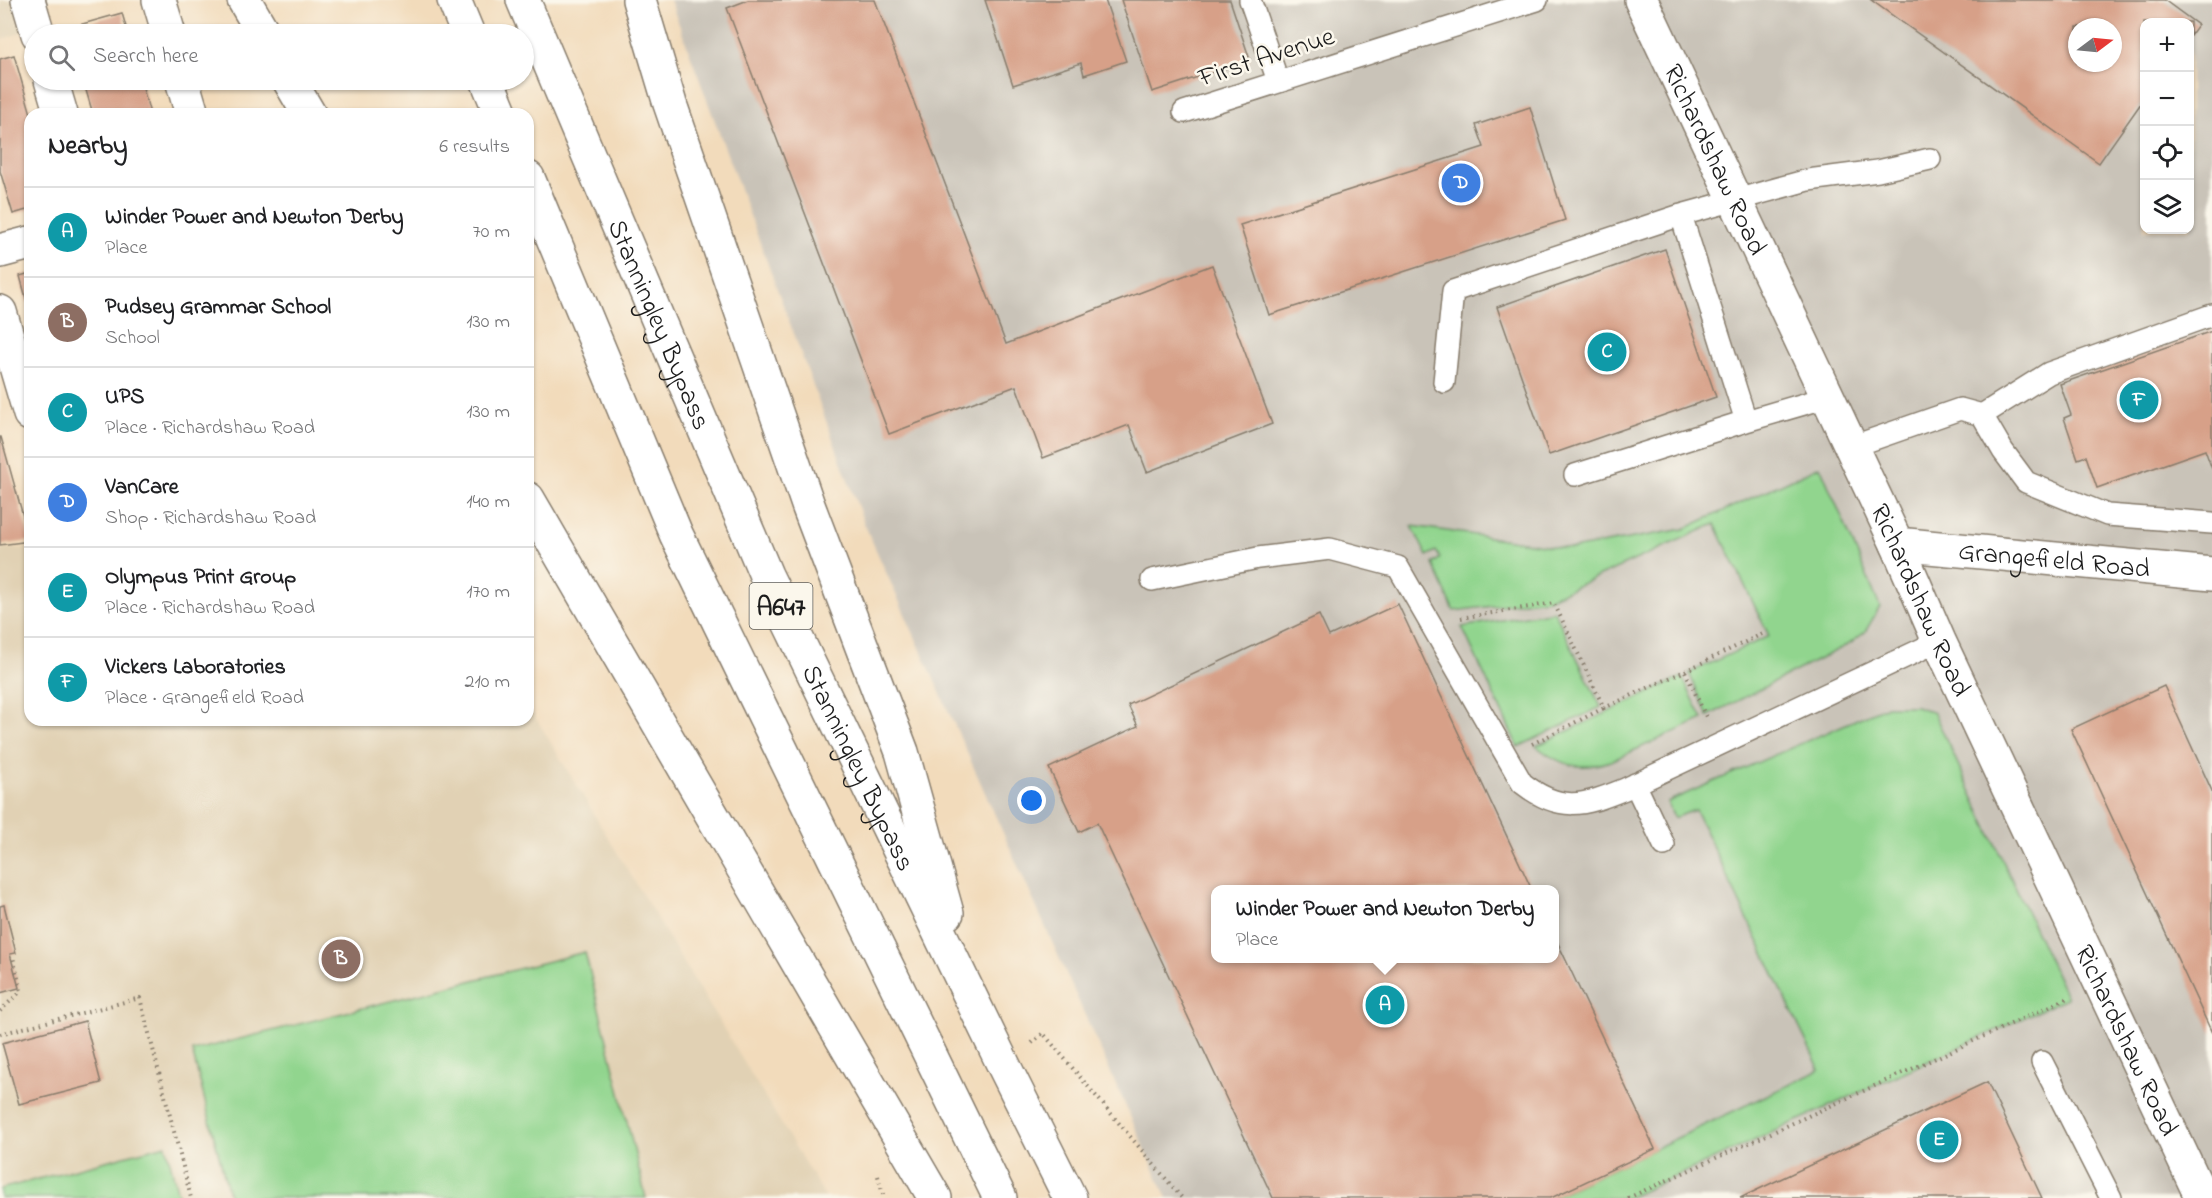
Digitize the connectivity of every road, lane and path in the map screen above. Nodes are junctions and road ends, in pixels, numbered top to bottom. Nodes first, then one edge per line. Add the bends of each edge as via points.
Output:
1 (28, 0) edge
2 (159, 0) edge
3 (244, 0) edge
4 (454, 0) edge
5 (523, 0) edge
6 (639, 0) edge
7 (1250, 0) edge
8 (1537, 0) edge
9 (1641, 0) edge
10 (35, 24) edge
11 (166, 24) edge
12 (258, 24) edge
13 (464, 24) edge
14 (533, 24) edge
15 (534, 26) edge
16 (1278, 81) junction
17 (54, 90) edge
18 (185, 90) edge
19 (295, 90) edge
20 (491, 90) edge
21 (59, 108) edge
22 (190, 108) edge
23 (305, 108) edge
24 (499, 108) edge
25 (1184, 112) dead end
26 (1930, 159) dead end
27 (534, 192) edge
28 (1734, 199) junction
29 (1681, 214) junction
30 (24, 245) edge
31 (0, 251) edge
32 (0, 312) edge
33 (2212, 315) edge
34 (1444, 382) dead end
35 (24, 394) edge
36 (1828, 397) junction
37 (1982, 415) junction
38 (1746, 421) junction
39 (1851, 447) junction
40 (1575, 475) dead end
41 (534, 509) edge
42 (2212, 523) edge
43 (1897, 544) junction
44 (2212, 574) edge
45 (1152, 580) dead end
46 (1430, 623) junction
47 (1762, 634) dead end
48 (1939, 641) junction
49 (1685, 671) junction
50 (1604, 708) junction
51 (1719, 745) junction
52 (1507, 757) junction
53 (1635, 784) junction
54 (1664, 845) dead end
55 (13, 957) dead end
56 (2102, 983) junction
57 (970, 996) junction
58 (0, 1011) edge
59 (0, 1034) edge
60 (2042, 1062) dead end
61 (2205, 1194) edge
62 (191, 1198) edge
63 (935, 1198) edge
64 (1000, 1198) edge
65 (1070, 1198) edge
66 (1628, 1198) edge
67 (2111, 1198) edge

1 - 10 main road
2 - 11 main road
3 - 12 main road
4 - 13 main road
5 - 14 main road, Stanningley Bypass / A647
6 - 57 main road via 670,104 808,505 902,752
7 - 16 lane
8 - 16 lane, First Avenue
9 - 28 main road, Richardshaw Road
15 - 57 main road, Stanningley Bypass / A647 via 766,575
16 - 25 lane, First Avenue
17 - 21 main road
18 - 22 main road
19 - 23 main road
20 - 24 main road
26 - 28 lane via 1878,171 1808,180
27 - 64 main road, A647 via 676,534
28 - 29 lane
28 - 36 main road, Richardshaw Road
29 - 34 lane via 1453,291
29 - 38 lane
30 - 31 main road
32 - 35 main road
33 - 37 lane via 2049,373
36 - 38 lane
36 - 39 main road, Richardshaw Road
37 - 39 lane via 1960,409
37 - 42 lane via 2002,451 2026,482 2107,515
38 - 40 lane
39 - 43 main road, Richardshaw Road
41 - 63 main road
43 - 44 main road, Grangefield Road
43 - 48 main road, Richardshaw Road
45 - 46 lane via 1258,558 1330,549 1398,567
46 - 50 path via 1554,603
46 - 52 lane
47 - 49 path
48 - 51 lane
48 - 56 main road, Richardshaw Road
49 - 50 path
49 - 51 path
50 - 52 path
51 - 53 lane
52 - 53 lane via 1522,783 1538,796 1561,803 1581,804
53 - 54 lane
55 - 58 path via 21,991
56 - 61 main road, Richardshaw Road
56 - 66 path
57 - 65 main road, Stanningley Bypass / A647
59 - 62 path via 140,998
60 - 67 lane

